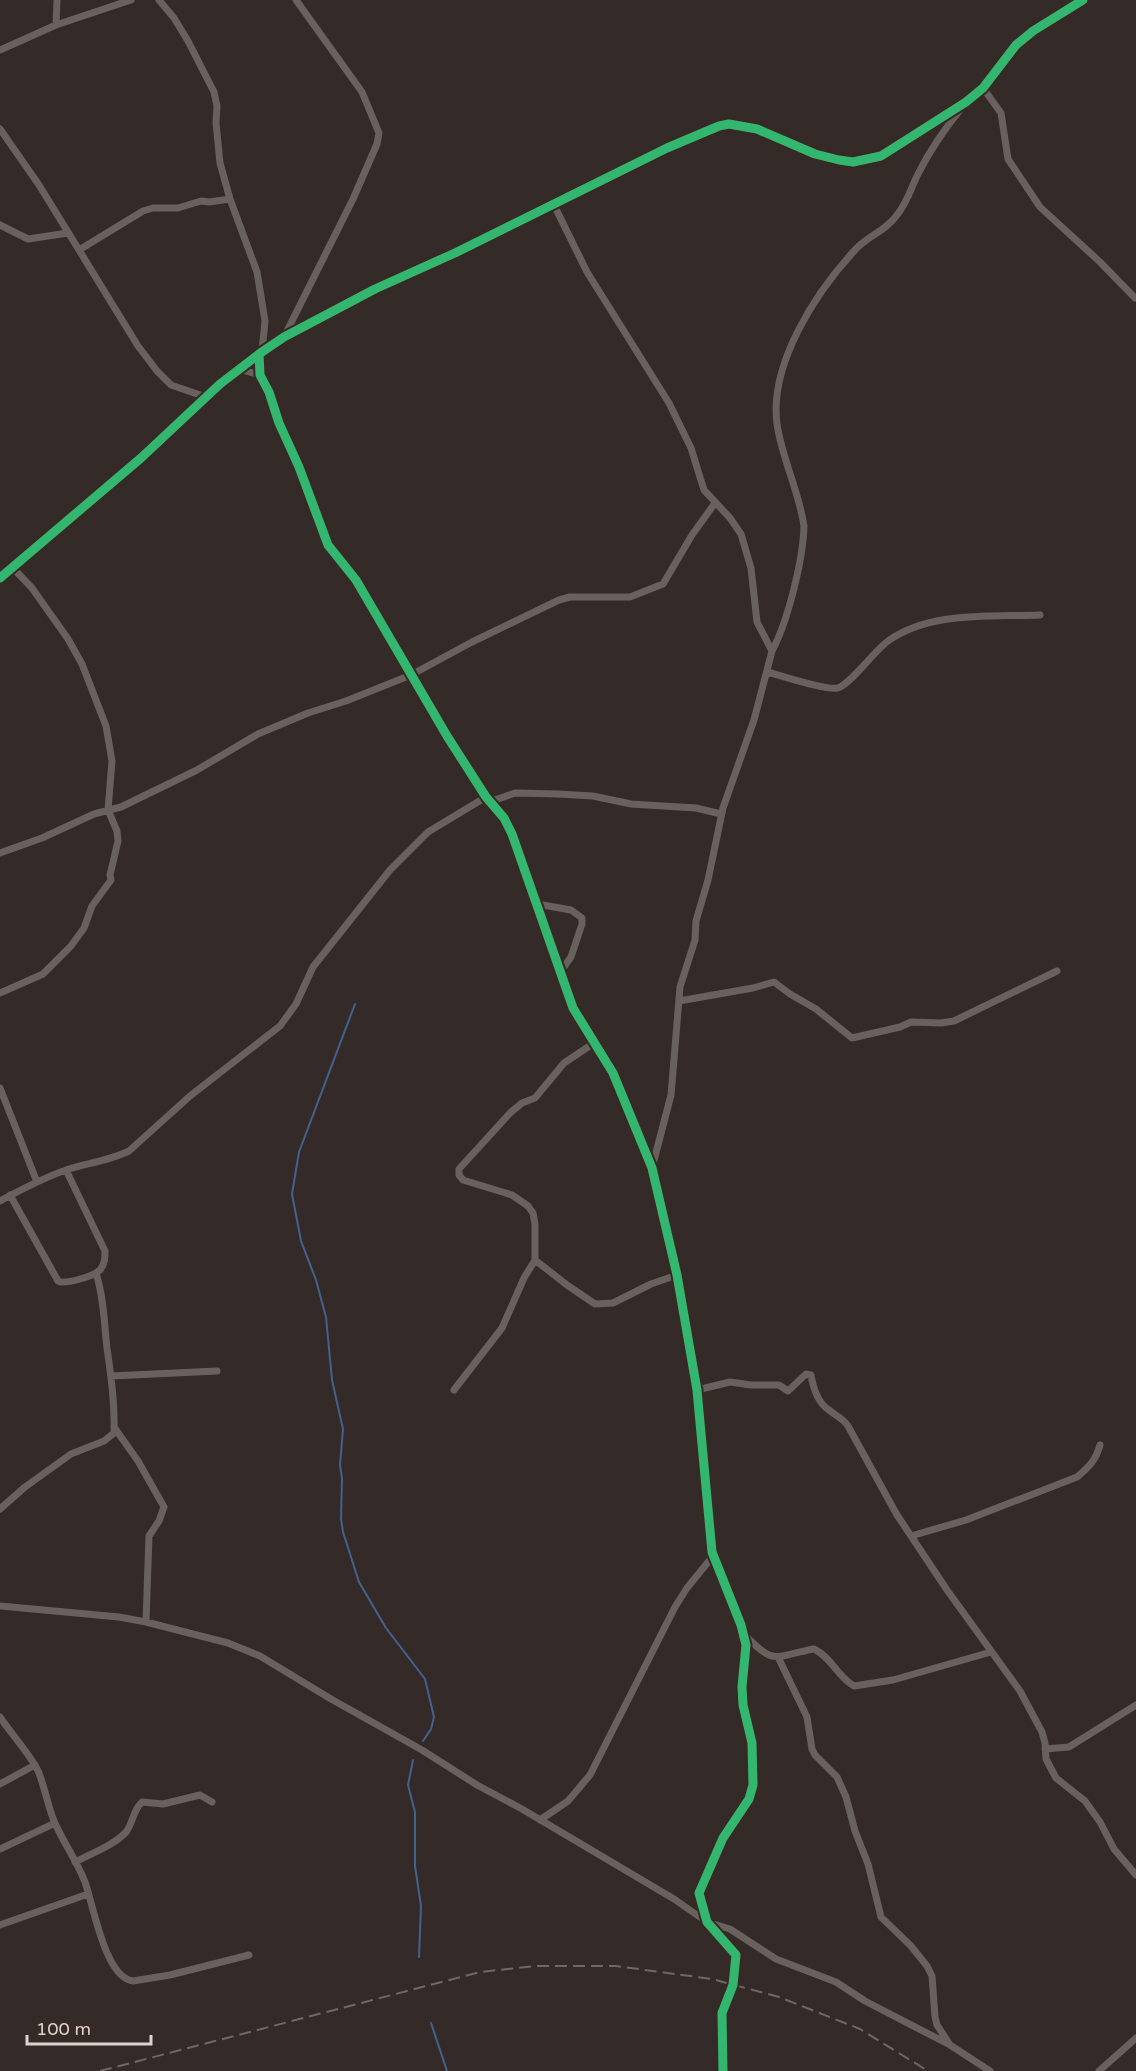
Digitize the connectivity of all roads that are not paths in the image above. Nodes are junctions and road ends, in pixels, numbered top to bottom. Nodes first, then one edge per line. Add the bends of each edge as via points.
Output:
1 (57, 0) edge
2 (131, 0) edge
3 (159, 0) edge
4 (296, 0) edge
5 (1083, 0) edge
6 (56, 25) junction
7 (0, 50) edge
8 (983, 88) junction
9 (966, 102) junction
10 (0, 129) edge
11 (230, 199) junction
12 (554, 206) junction
13 (0, 225) edge
14 (68, 233) junction
15 (79, 250) junction
16 (1134, 298) dead end
17 (284, 337) junction
18 (260, 352) junction
19 (239, 369) junction
20 (260, 375) junction
21 (206, 397) junction
22 (715, 503) junction
23 (13, 568) junction
24 (0, 578) edge
25 (1040, 615) dead end
26 (772, 651) junction
27 (766, 672) junction
28 (411, 675) junction
29 (489, 799) junction
30 (108, 810) junction
31 (721, 814) junction
32 (0, 853) edge
33 (537, 904) junction
34 (561, 971) junction
35 (1057, 971) dead end
36 (0, 993) edge
37 (679, 1001) junction
38 (594, 1043) junction
39 (0, 1088) edge
40 (652, 1168) junction
41 (66, 1170) junction
42 (37, 1182) junction
43 (10, 1195) junction
44 (0, 1201) edge
45 (535, 1260) junction
46 (96, 1273) junction
47 (677, 1275) junction
48 (217, 1371) dead end
49 (111, 1376) junction
50 (454, 1390) dead end
51 (697, 1390) junction
52 (114, 1427) junction
53 (1100, 1445) dead end
54 (0, 1509) edge
55 (912, 1536) junction
56 (713, 1556) junction
57 (0, 1606) edge
58 (146, 1622) junction
59 (744, 1634) junction
60 (991, 1652) junction
61 (778, 1657) junction
62 (1136, 1705) edge
63 (0, 1717) edge
64 (1045, 1749) junction
65 (34, 1765) junction
66 (0, 1784) edge
67 (212, 1802) dead end
68 (540, 1820) junction
69 (55, 1823) junction
70 (0, 1849) edge
71 (75, 1862) junction
72 (1136, 1875) edge
73 (88, 1894) junction
74 (707, 1922) junction
75 (0, 1925) edge
76 (249, 1955) dead end
77 (1136, 2038) edge
78 (950, 2045) junction
79 (723, 2071) edge
80 (990, 2071) edge
81 (1099, 2071) edge

1 - 6 street
2 - 6 street
3 - 11 street via 179,26 214,92 220,163
4 - 17 street via 362,92 379,133 357,190
5 - 8 street via 1016,45
6 - 7 street
8 - 9 street
8 - 16 street via 1001,113 1008,159 1040,207
9 - 12 street via 881,156 853,162 815,154 745,125 719,126
9 - 26 street via 936,143 897,216 855,250 821,294 781,370 777,425 804,532 792,595
10 - 14 street
11 - 15 street via 144,211
11 - 18 street via 257,272 265,321
12 - 17 street via 375,289
12 - 22 street via 587,272 669,403 691,448 700,482
13 - 14 street via 28,239
14 - 15 street
15 - 21 street via 157,372 171,385
17 - 18 street
18 - 19 street
18 - 20 street
19 - 20 street
19 - 21 street
20 - 28 street via 328,545 356,580
21 - 23 street
22 - 26 street via 741,534 751,568 757,622
22 - 28 street via 663,584 630,597 559,600
23 - 24 street
23 - 30 street via 56,619 82,664 109,741 112,761
25 - 27 street via 951,619 911,629 879,648 846,683 834,689
26 - 27 street
27 - 31 street via 754,720
28 - 29 street
28 - 30 street via 258,734 138,800
29 - 31 street via 515,794 593,796
29 - 33 street via 512,834
29 - 41 street via 428,832 390,870 313,967 296,1005 280,1026 190,1096 129,1151
30 - 32 street
30 - 36 street via 117,831 118,846 111,880 92,906 84,928 43,974
31 - 37 street
33 - 34 street
33 - 34 street via 575,911 582,918 571,957
34 - 38 street via 573,1008
35 - 37 street via 954,1021 911,1022 852,1038 774,982
37 - 40 street via 671,1095
38 - 40 street via 613,1073
38 - 45 street via 564,1063 535,1098 510,1113 459,1169 463,1180 512,1195 528,1206 535,1224
39 - 42 street
40 - 47 street
41 - 42 street
41 - 46 street via 105,1251 105,1260
42 - 43 street
43 - 44 street
43 - 46 street via 58,1281 66,1283
45 - 47 street via 595,1304 613,1303
45 - 50 street via 502,1328
46 - 49 street
47 - 51 street
48 - 49 street
49 - 52 street
51 - 55 street via 730,1382 779,1385 788,1391 811,1374 823,1405 844,1420
51 - 56 street
52 - 54 street via 112,1437 71,1454
52 - 58 street via 164,1507 148,1536
53 - 55 street via 1090,1467 1077,1477 966,1520
55 - 60 street
56 - 59 street
56 - 68 street via 675,1607 590,1775 568,1801
57 - 58 street
58 - 68 street via 234,1645 260,1656
59 - 61 street via 766,1655
59 - 74 street via 743,1705 752,1743 753,1785 749,1799 723,1838 699,1893
60 - 61 street via 928,1672 861,1686 848,1683 814,1649
60 - 64 street via 1020,1691 1042,1732
61 - 78 street via 807,1716 812,1749 837,1777 846,1797 881,1917 911,1946 932,1976 937,2025
62 - 64 street via 1069,1747
63 - 65 street
64 - 72 street via 1056,1778 1085,1801 1114,1849
65 - 66 street
65 - 69 street
67 - 71 street via 200,1795 163,1804 142,1802 119,1838
68 - 74 street
69 - 70 street
69 - 71 street
71 - 73 street
73 - 75 street
73 - 76 street via 105,1948 128,1980 170,1975
74 - 78 street via 730,1929 776,1959 836,1982
74 - 79 street via 736,1955 733,1984 722,2013
77 - 81 street
78 - 80 street

